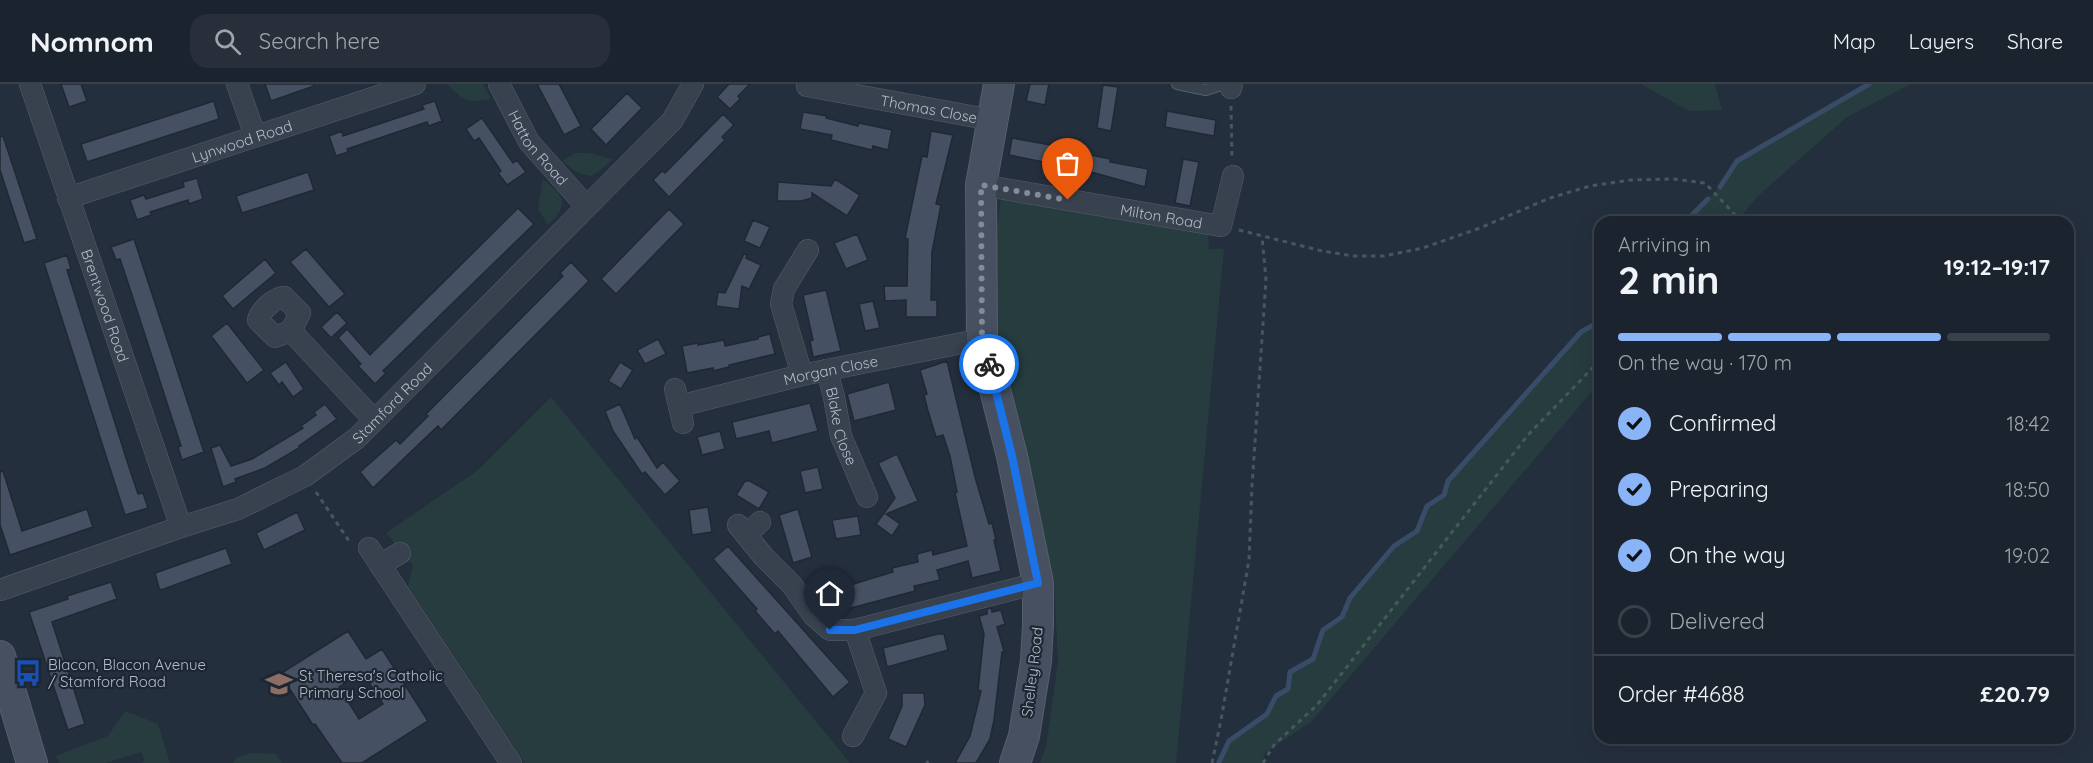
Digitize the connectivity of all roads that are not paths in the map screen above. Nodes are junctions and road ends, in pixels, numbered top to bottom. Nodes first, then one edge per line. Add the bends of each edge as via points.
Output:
1 (30, 84) edge
2 (237, 84) edge
3 (415, 84) edge
4 (499, 84) edge
5 (693, 84) edge
6 (999, 84) edge
7 (1177, 84) edge
8 (1229, 85) edge
9 (807, 86) dead end
10 (832, 87) edge
11 (992, 120) junction
12 (255, 135) junction
13 (1233, 176) road end
14 (981, 185) junction
15 (68, 198) junction
16 (586, 206) junction
17 (806, 249) dead end
18 (291, 331) dead end
19 (982, 339) junction
20 (827, 370) junction
21 (802, 375) junction
22 (679, 406) dead end
23 (374, 420) junction
24 (857, 488) dead end
25 (181, 527) junction
26 (748, 527) dead end
27 (400, 553) dead end
28 (1038, 583) junction
29 (0, 590) edge
30 (855, 630) junction
31 (0, 657) edge
32 (852, 726) dead end
33 (32, 763) edge
34 (511, 763) edge
35 (1015, 763) edge

1 - 15 street, Brentwood Road
2 - 12 street
3 - 12 street, Lynwood Road
4 - 16 street, Hatton Road via 529,142
5 - 16 street, Stamford Road via 672,121
6 - 11 street, Shelley Road
7 - 8 lane via 1206,90
9 - 10 street, Thomas Close
10 - 11 street, Thomas Close
11 - 14 street, Shelley Road
12 - 15 street, Lynwood Road
13 - 14 street, Milton Road via 1221,226
14 - 19 street, Shelley Road
15 - 25 street, Brentwood Road
16 - 23 street, Stamford Road
17 - 21 street via 784,289 781,304
18 - 23 street
19 - 20 street, Morgan Close
19 - 28 street, Shelley Road via 1012,456
20 - 21 street, Morgan Close
20 - 24 street, Blake Close
21 - 22 street, Morgan Close
23 - 25 street, Stamford Road via 357,438 305,476 238,509
25 - 29 street, Stamford Road
26 - 30 street via 764,557 792,585 813,615 830,630
27 - 34 street via 375,556
28 - 30 street
28 - 35 street, Shelley Road via 1036,661 1024,736
30 - 32 street via 876,693
31 - 33 street

